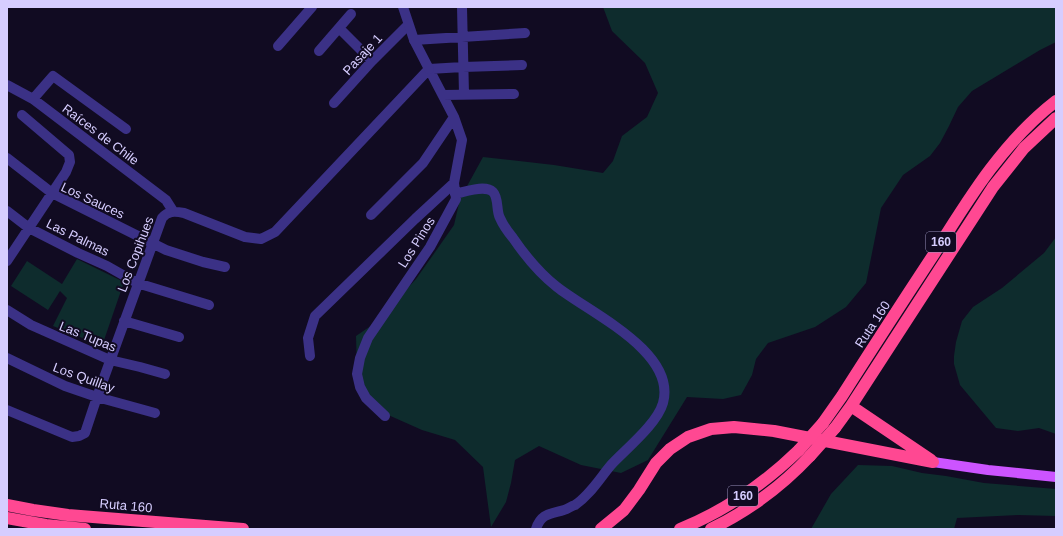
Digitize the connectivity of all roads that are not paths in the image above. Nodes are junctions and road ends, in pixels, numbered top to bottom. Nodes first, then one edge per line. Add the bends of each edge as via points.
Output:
1 (312, 7) edge
2 (403, 7) edge
3 (462, 7) edge
4 (351, 14) dead end
5 (408, 24) junction
6 (339, 28) junction
7 (525, 33) dead end
8 (462, 36) junction
9 (414, 40) junction
10 (278, 46) dead end
11 (319, 51) dead end
12 (372, 61) junction
13 (522, 65) dead end
14 (463, 67) junction
15 (429, 70) junction
16 (7, 85) edge
17 (464, 94) junction
18 (514, 94) dead end
19 (443, 95) junction
20 (33, 99) junction
21 (1056, 101) edge
22 (334, 103) dead end
23 (22, 115) dead end
24 (454, 117) junction
25 (1056, 118) edge
26 (126, 129) dead end
27 (7, 158) edge
28 (455, 189) junction
29 (52, 193) junction
30 (7, 211) edge
31 (173, 211) junction
32 (371, 215) dead end
33 (29, 228) junction
34 (152, 242) junction
35 (7, 261) edge
36 (225, 267) dead end
37 (138, 283) junction
38 (209, 305) dead end
39 (7, 310) edge
40 (124, 321) junction
41 (179, 337) dead end
42 (310, 356) dead end
43 (7, 358) edge
44 (110, 360) junction
45 (165, 374) dead end
46 (96, 397) junction
47 (851, 406) junction
48 (7, 410) edge
49 (155, 413) dead end
50 (385, 416) dead end
51 (933, 462) junction
52 (1056, 477) edge
53 (7, 505) edge
54 (7, 518) edge
55 (85, 529) edge
56 (243, 529) edge
57 (536, 529) edge
58 (601, 529) edge
59 (680, 529) edge
60 (711, 529) edge

1 - 10 street
2 - 5 street, Los Pinos
3 - 8 street
4 - 6 street
5 - 9 street, Los Pinos
5 - 12 street, Pasaje 1
6 - 11 street
6 - 12 street
7 - 8 street
8 - 9 street
8 - 14 street
9 - 15 street, Los Pinos
12 - 22 street, Pasaje 1
13 - 14 street
14 - 15 street
14 - 17 street
15 - 19 street, Los Pinos
15 - 31 street, Los Copihues via 275,232 261,239 245,237
16 - 20 street, Raíces de Chile
17 - 18 street
17 - 19 street
19 - 24 street, Los Pinos
20 - 26 street via 53,76
20 - 31 street, Raíces de Chile via 166,200
21 - 59 highway, Ruta 160 / 160, bridge via 1017,136 986,175 823,423 799,450 744,496 710,516
23 - 29 street via 69,155 70,162 66,172
24 - 28 street, Los Pinos via 462,140
24 - 32 street via 423,163
25 - 47 highway, Ruta 160 / 160 via 1024,148 993,187
27 - 29 street
28 - 42 street via 415,219 314,316 308,338
28 - 50 street, Los Pinos via 454,205 430,247 368,338 360,358 357,374 360,387 366,398
28 - 57 street via 480,188 493,192 501,220 529,261 563,292 622,331 642,348 655,362 665,382 663,403 651,423 582,500 564,510 546,515
29 - 33 street, Los Sauces
29 - 34 street, Los Sauces
30 - 33 street, Las Palmas
31 - 34 street, Los Copihues via 162,218
33 - 35 street, Los Sauces
33 - 37 street, Las Palmas
34 - 36 street, Los Sauces via 166,250
34 - 37 street, Los Copihues
37 - 38 street, Las Palmas
37 - 40 street, Los Copihues
39 - 44 street, Las Tupas via 31,325
40 - 41 street
40 - 44 street, Los Copihues
43 - 46 street, Los Quillay
44 - 45 street, Las Tupas
44 - 46 street, Los Copihues
46 - 48 street, Los Copihues via 85,433 79,436 72,437
46 - 49 street, Los Quillay
47 - 51 highway
47 - 60 highway, Ruta 160 / 160, bridge via 835,428 787,478 734,517
51 - 52 main road
51 - 58 highway via 774,431 734,427 711,429 688,437 670,449 656,463 624,510
53 - 56 highway, Ruta 160 via 68,514
54 - 55 highway

